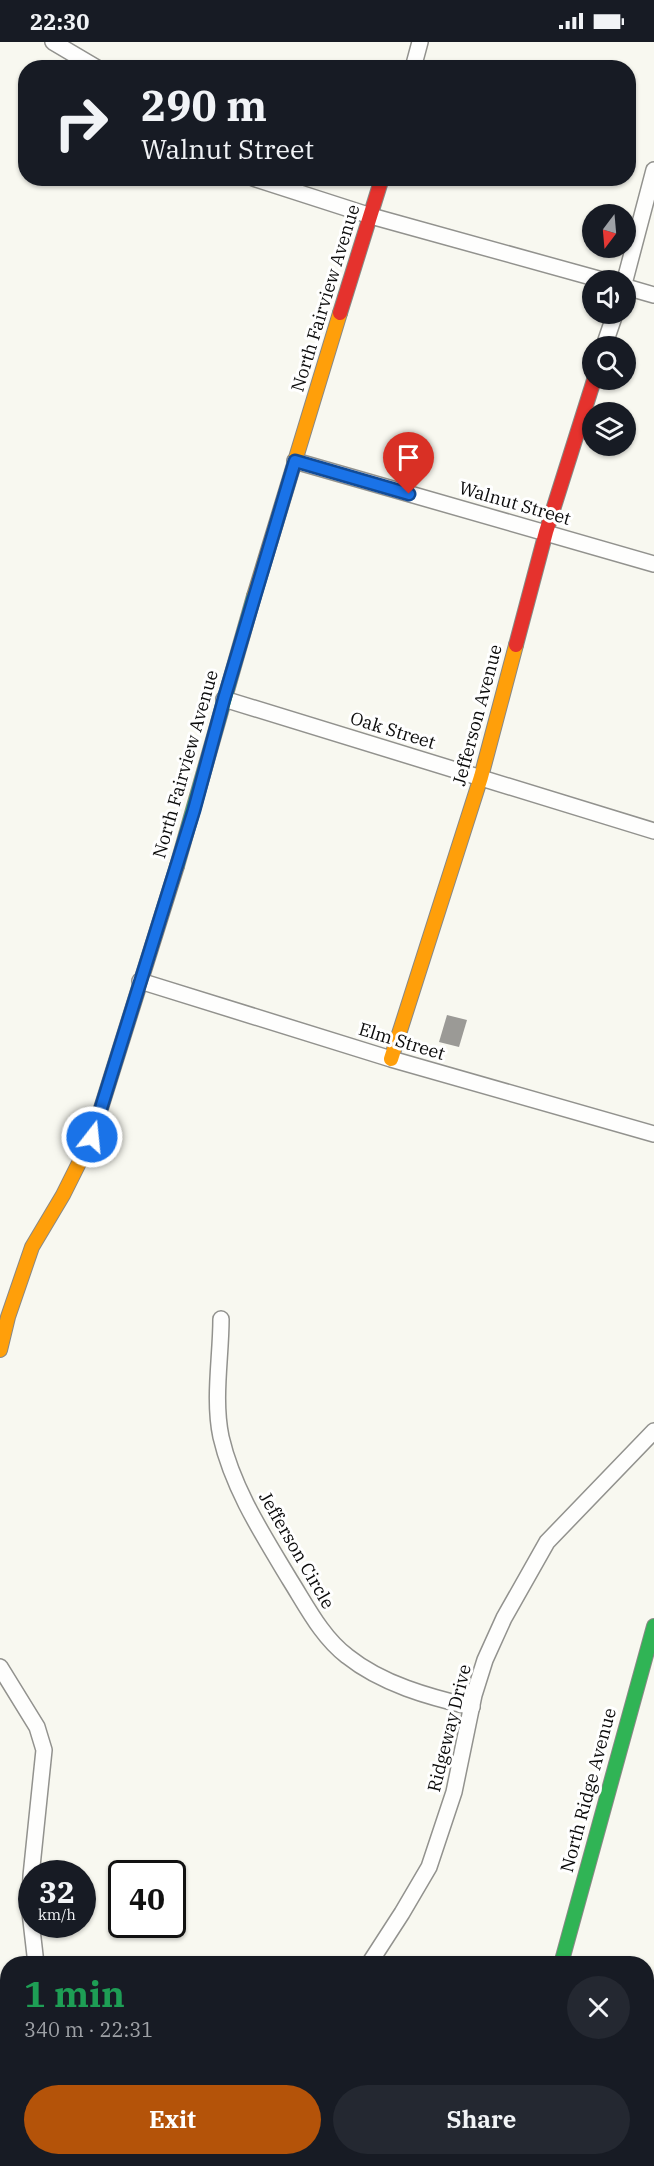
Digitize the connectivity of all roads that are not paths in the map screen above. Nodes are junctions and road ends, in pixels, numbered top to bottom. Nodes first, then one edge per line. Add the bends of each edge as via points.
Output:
1 (53, 42) edge
2 (420, 42) edge
3 (83, 60) edge
4 (415, 60) edge
5 (654, 170) edge
6 (278, 186) edge
7 (380, 186) edge
8 (372, 216) junction
9 (628, 270) edge
10 (582, 274) edge
11 (636, 290) edge
12 (654, 295) edge
13 (591, 390) edge
14 (295, 461) junction
15 (546, 532) junction
16 (654, 564) edge
17 (224, 699) junction
18 (481, 777) junction
19 (654, 831) edge
20 (141, 981) junction
21 (390, 1059) junction
22 (654, 1134) edge
23 (221, 1319) dead end
24 (0, 1350) edge
25 (654, 1431) edge
26 (654, 1626) edge
27 (0, 1666) edge
28 (472, 1707) junction
29 (35, 1956) edge
30 (374, 1956) edge
31 (563, 1956) edge

1 - 3 street
2 - 4 street
5 - 9 street
6 - 8 street
7 - 8 street, North Fairview Avenue
8 - 10 street
8 - 14 street, North Fairview Avenue
11 - 12 street
13 - 15 street, Jefferson Avenue
14 - 15 street, Walnut Street
14 - 17 street, North Fairview Avenue
15 - 16 street, Walnut Street
15 - 18 street, Jefferson Avenue
17 - 18 street, Oak Street
17 - 20 street, North Fairview Avenue
18 - 19 street, Oak Street
18 - 21 street, Jefferson Avenue
20 - 21 street, Elm Street
20 - 24 street, North Fairview Avenue via 87,1151 32,1247
21 - 22 street, Elm Street
23 - 28 street, Jefferson Circle via 218,1389 226,1455 251,1515 305,1604 329,1640 358,1664 414,1691
25 - 28 street, Ridgeway Drive via 548,1542 504,1618
26 - 31 street, North Ridge Avenue
27 - 29 street via 37,1727 44,1750 30,1876
28 - 30 street, Ridgeway Drive via 454,1792 429,1867

